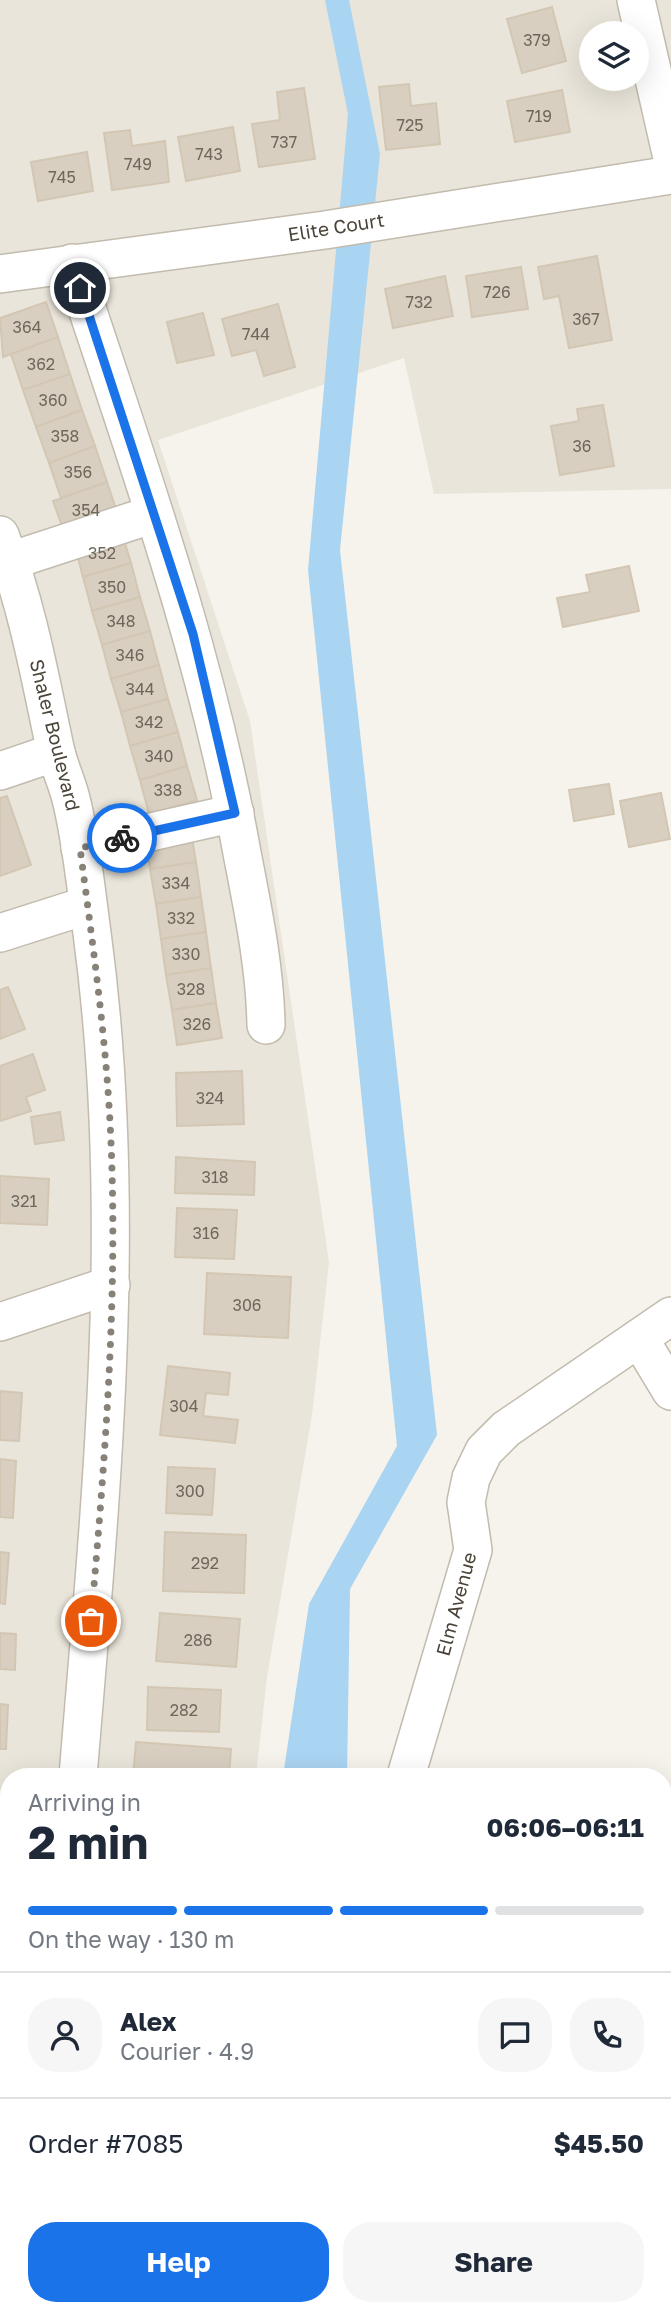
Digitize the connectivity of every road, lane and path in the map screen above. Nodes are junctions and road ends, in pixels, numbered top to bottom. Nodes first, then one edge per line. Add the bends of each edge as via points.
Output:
1 (636, 0) edge
2 (671, 153) edge
3 (671, 175) edge
4 (72, 263) junction
5 (0, 274) edge
6 (154, 514) junction
7 (5, 548) edge
8 (56, 752) junction
9 (0, 771) edge
10 (235, 813) junction
11 (80, 848) junction
12 (88, 905) junction
13 (0, 933) edge
14 (266, 1025) dead end
15 (111, 1285) junction
16 (671, 1316) edge
17 (0, 1322) edge
18 (639, 1338) junction
19 (671, 1391) edge
20 (79, 1768) edge
21 (408, 1768) edge

1 - 2 street
3 - 4 street, Elite Court via 325,230
4 - 5 street, Elite Court
4 - 6 street
6 - 7 street
6 - 10 street via 193,634
7 - 8 street, Shaler Boulevard via 43,684
8 - 9 street
8 - 11 street, Shaler Boulevard via 72,801
10 - 11 street
10 - 14 street via 265,978
11 - 12 street, Shaler Boulevard
12 - 13 street
12 - 15 street, Shaler Boulevard via 110,1124
15 - 17 street
15 - 20 street, Shaler Boulevard via 102,1492
16 - 18 street, Elm Avenue
18 - 19 street
18 - 21 street, Elm Avenue via 506,1429 484,1451 466,1502 473,1550

